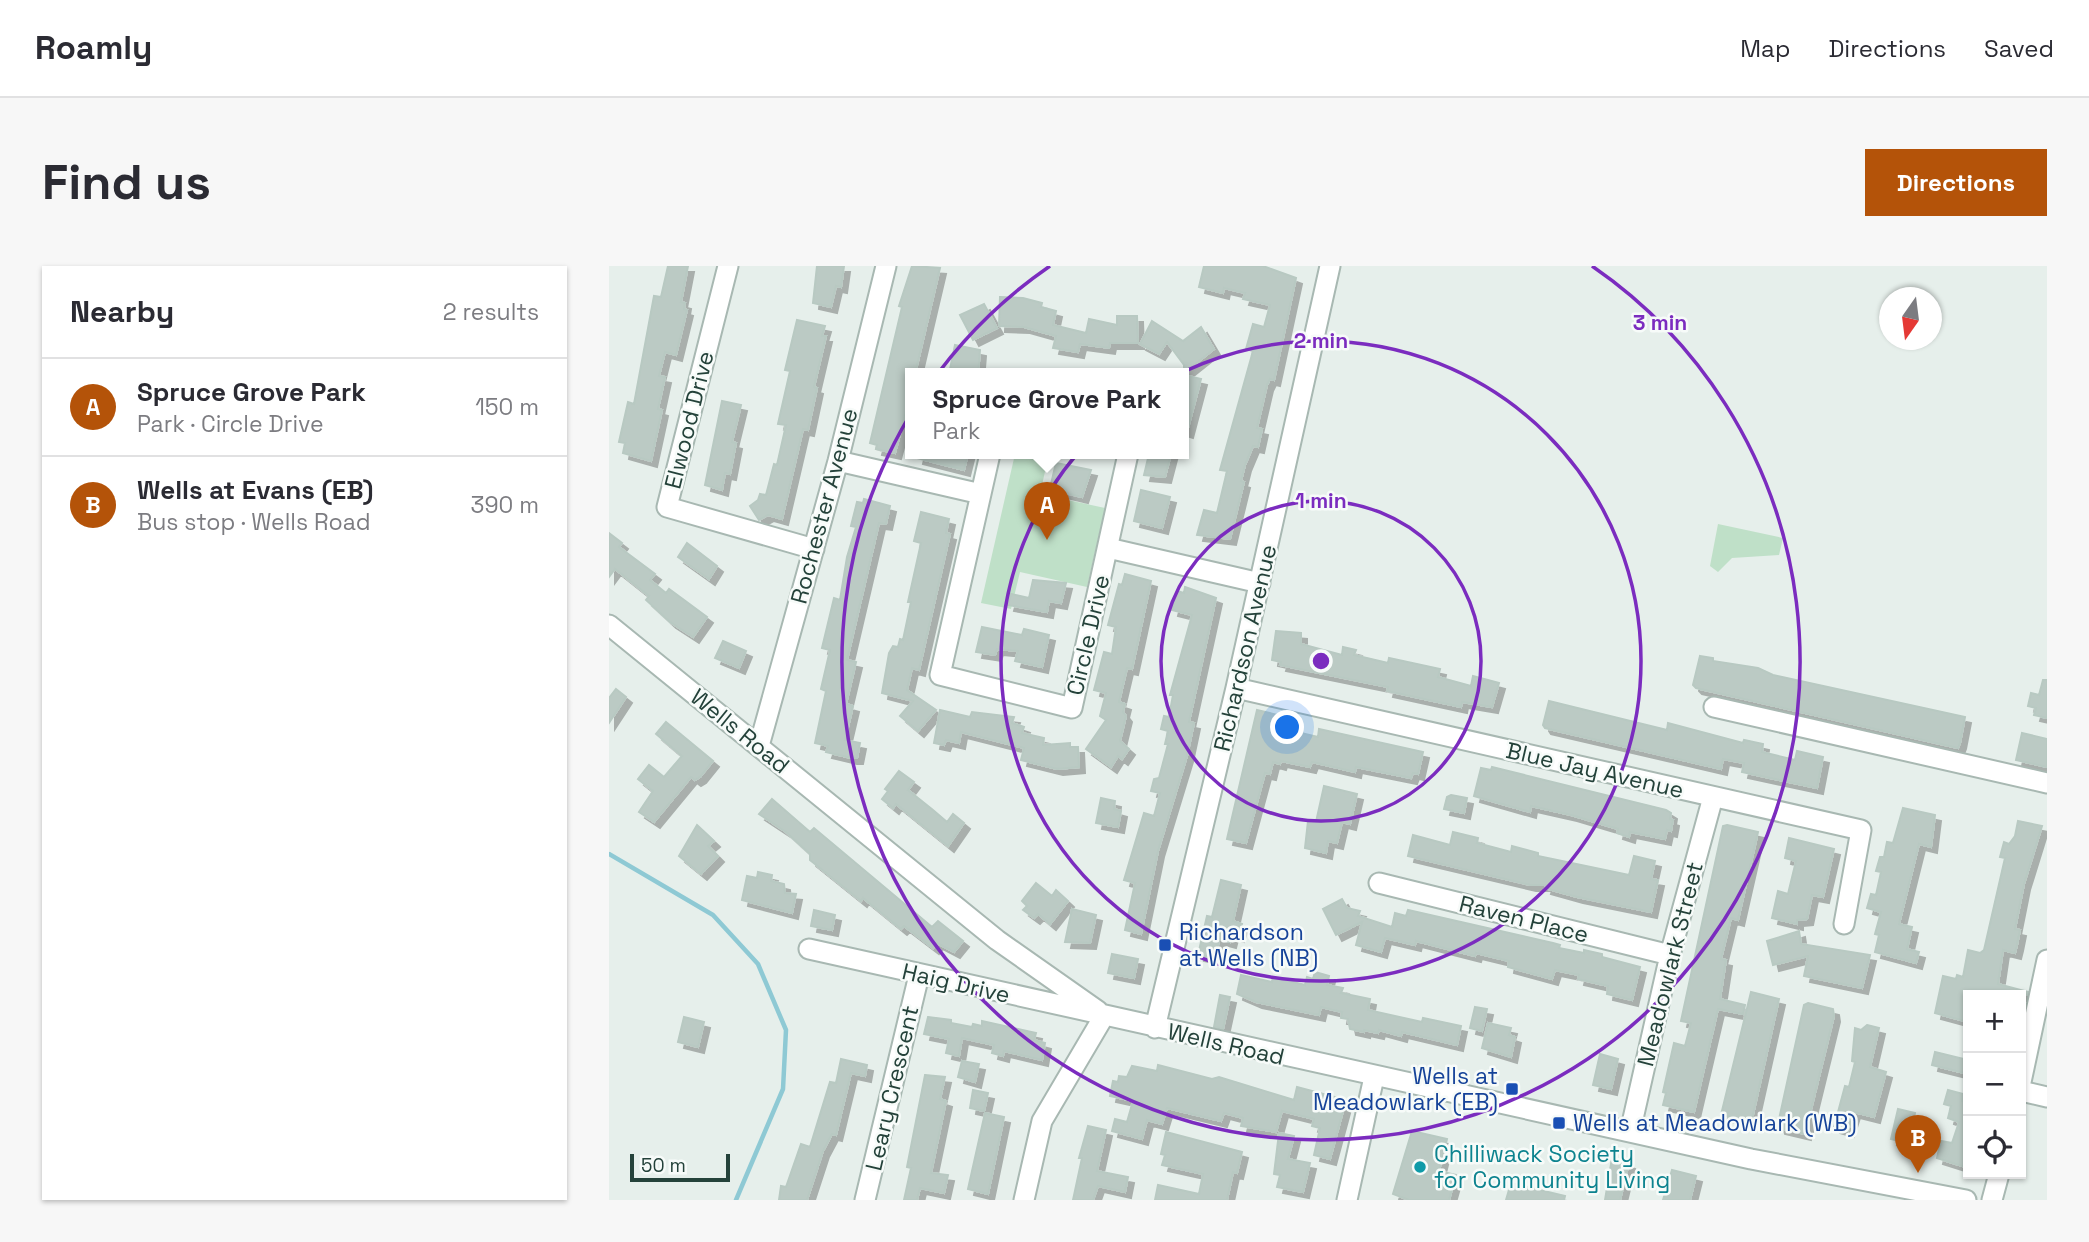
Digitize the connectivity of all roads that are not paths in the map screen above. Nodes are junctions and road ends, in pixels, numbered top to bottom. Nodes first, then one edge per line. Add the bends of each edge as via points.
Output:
1 (728, 266) edge
2 (886, 266) edge
3 (1330, 266) edge
4 (989, 459) edge
5 (1127, 459) edge
6 (838, 461) junction
7 (981, 494) junction
8 (1108, 548) junction
9 (814, 549) junction
10 (1260, 583) junction
11 (609, 625) edge
12 (1237, 688) junction
13 (1714, 707) dead end
14 (759, 746) junction
15 (2047, 783) edge
16 (1713, 797) junction
17 (1379, 883) dead end
18 (1844, 924) dead end
19 (809, 949) dead end
20 (1670, 955) junction
21 (2047, 960) edge
22 (919, 975) junction
23 (1104, 1016) junction
24 (1155, 1028) junction
25 (2026, 1059) edge
26 (1374, 1077) junction
27 (2026, 1092) edge
28 (2047, 1097) edge
29 (1630, 1132) junction
30 (1998, 1179) edge
31 (865, 1200) edge
32 (1024, 1200) edge
33 (1347, 1200) edge
34 (1965, 1200) edge
35 (1992, 1200) edge

1 - 9 street, Elwood Drive via 667,507
2 - 6 street, Rochester Avenue
3 - 10 street, Richardson Avenue
4 - 7 street, Circle Drive
5 - 8 street, Circle Drive
6 - 7 street
6 - 9 street, Rochester Avenue
7 - 8 street, Circle Drive via 940,675 1072,708
8 - 10 street
9 - 14 street, Rochester Avenue
10 - 12 street, Richardson Avenue
11 - 14 street, Wells Road
12 - 16 street, Blue Jay Avenue
12 - 24 street, Richardson Avenue
13 - 15 street
14 - 23 street, Wells Road via 997,940
16 - 18 street, Blue Jay Avenue via 1861,830
16 - 20 street, Meadowlark Street
17 - 20 street, Raven Place
19 - 22 street, Haig Drive
20 - 29 street, Meadowlark Street
21 - 25 street
22 - 23 street, Haig Drive
22 - 31 street, Leary Crescent
23 - 24 street, Wells Road
23 - 32 street via 1042,1121
24 - 26 street, Wells Road
26 - 29 street, Wells Road
26 - 33 street
27 - 28 street
29 - 34 street, Wells Road
30 - 35 street

